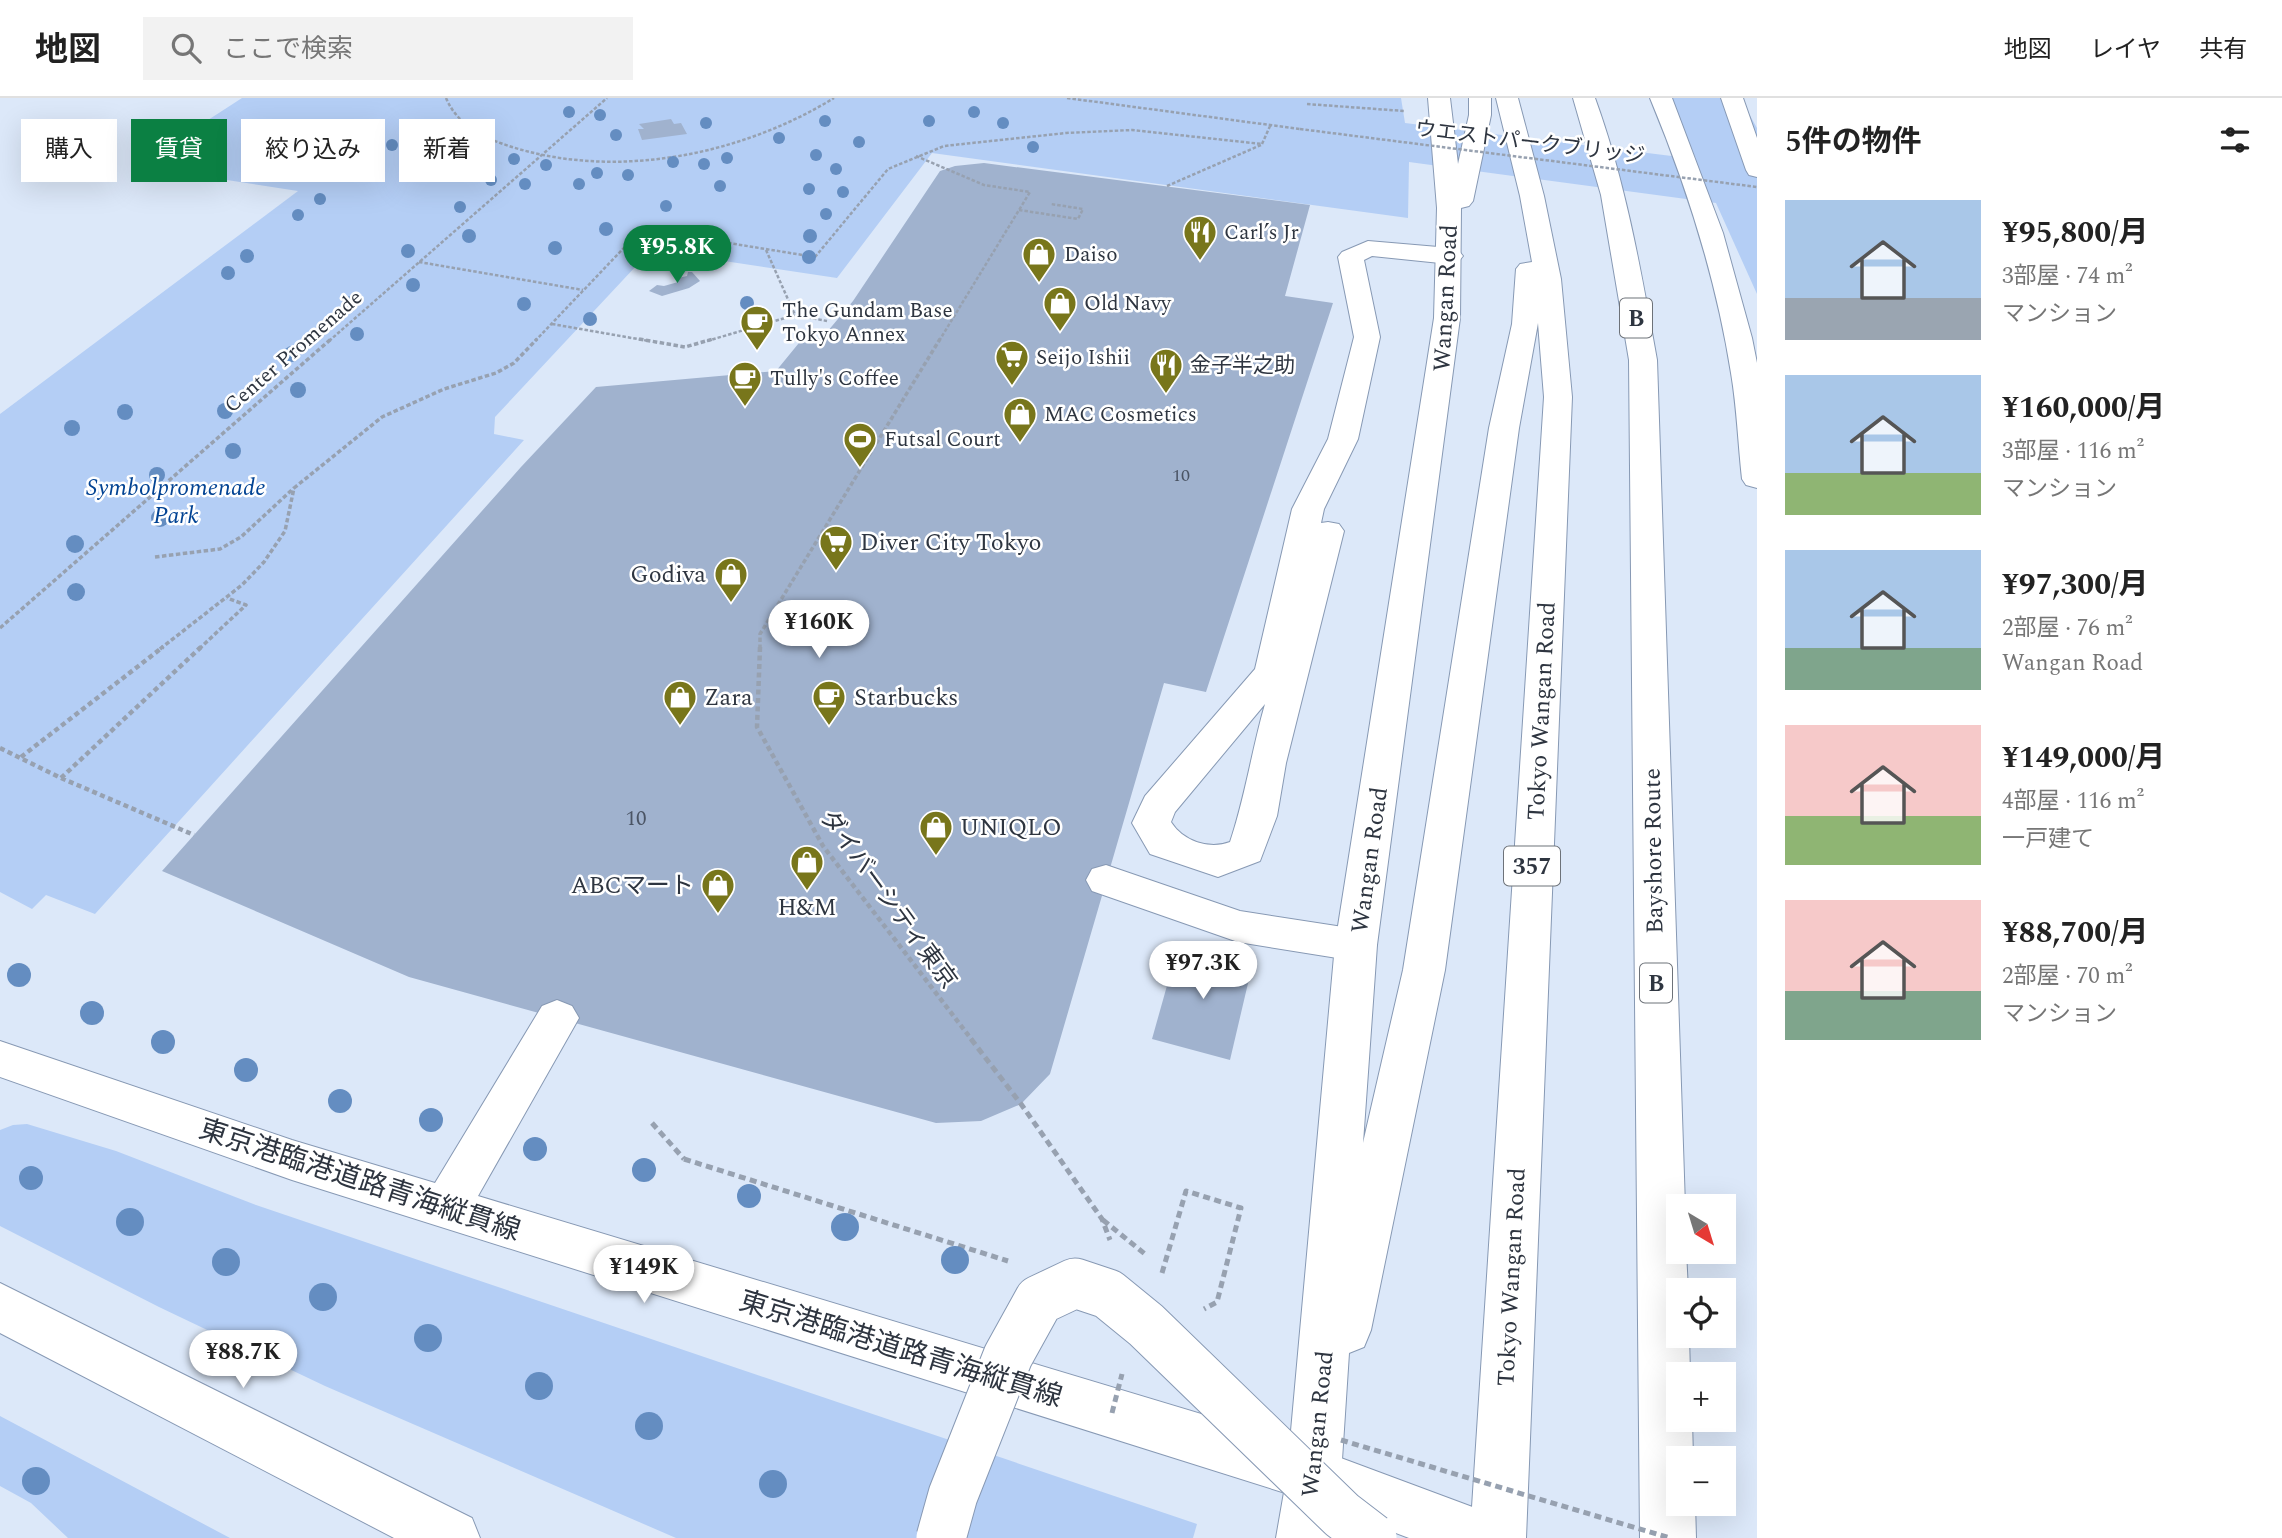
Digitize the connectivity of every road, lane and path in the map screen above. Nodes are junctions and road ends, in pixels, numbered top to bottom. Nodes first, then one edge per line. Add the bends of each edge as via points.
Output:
1 (446, 98) edge
2 (607, 98) edge
3 (834, 98) edge
4 (1067, 98) edge
5 (1507, 98) edge
6 (1584, 98) edge
7 (1661, 98) edge
8 (1732, 98) edge
9 (1739, 98) edge
10 (1307, 104) dead end
11 (1440, 106) edge
12 (1480, 107) edge
13 (1408, 111) dead end
14 (1757, 117) edge
15 (1270, 126) junction
16 (1262, 144) junction
17 (540, 156) junction
18 (915, 156) junction
19 (1757, 170) edge
20 (1167, 186) dead end
21 (1757, 187) edge
22 (1532, 196) junction
23 (1051, 204) dead end
24 (1019, 210) junction
25 (766, 250) junction
26 (1450, 250) junction
27 (419, 262) junction
28 (583, 290) junction
29 (795, 314) junction
30 (827, 321) dead end
31 (552, 324) junction
32 (1757, 479) edge
33 (294, 488) junction
34 (1328, 530) dead end
35 (155, 557) dead end
36 (226, 598) junction
37 (0, 628) edge
38 (0, 748) edge
39 (21, 757) junction
40 (61, 778) junction
41 (194, 835) dead end
42 (1106, 880) dead end
43 (1356, 945) junction
44 (557, 1018) dead end
45 (0, 1059) edge
46 (652, 1123) dead end
47 (446, 1207) junction
48 (1101, 1219) dead end
49 (1075, 1283) junction
50 (0, 1307) edge
51 (1200, 1312) dead end
52 (1146, 1325) junction
53 (1325, 1457) junction
54 (452, 1538) edge
55 (941, 1538) edge
56 (1304, 1538) edge
57 (1372, 1538) edge
58 (1482, 1538) edge
59 (1498, 1538) edge
60 (1669, 1538) edge

1 - 17 path via 473,134
2 - 17 path, Center Promenade
3 - 17 path via 768,130 665,156 603,163
4 - 15 path, ウエストパークブリッジ
5 - 22 main road, Tokyo Wangan Road / 357
6 - 60 main road, Bayshore Route / B via 1616,208 1643,360
7 - 32 main road via 1722,264 1746,374
8 - 19 main road
9 - 14 main road
10 - 13 path
11 - 26 main road, Wangan Road / 357 via 1449,184
12 - 26 main road
15 - 16 path
15 - 21 path, ウエストパークブリッジ, bridge
16 - 18 path via 1119,131 943,146
16 - 20 path
17 - 27 path, Center Promenade
18 - 24 path via 984,185 1030,192
18 - 25 path via 888,169 815,257
22 - 53 main road, 357 via 1525,324 1504,428 1424,970
22 - 59 main road, Tokyo Wangan Road / 357 via 1548,279 1558,397
23 - 24 path via 1083,209 1078,219
24 - 48 path, ダイバーシティ東京 via 760,634 757,727 823,846 1021,1104
25 - 28 path via 642,229
25 - 29 path
26 - 34 main road via 1368,248 1351,257 1367,337 1343,439 1308,509 1272,672 1159,806 1151,823 1164,844 1219,862 1245,851 1258,816 1267,763
26 - 43 main road, Wangan Road / 357 via 1440,383
27 - 28 path
27 - 37 path, Center Promenade
28 - 31 path
29 - 30 path
29 - 31 path via 685,347
31 - 33 path via 514,363 496,373 444,389 382,417
33 - 35 path via 241,537 220,549
33 - 36 path via 286,534
36 - 39 path
36 - 40 path via 246,605
38 - 39 path
39 - 40 path
40 - 41 path
42 - 43 main road via 1238,926
43 - 53 main road, Wangan Road / 357
44 - 47 main road
45 - 47 main road, 東京港臨港道路青海縦貫線 via 292,1160
46 - 49 path, bridge via 684,1159
47 - 53 main road, 東京港臨港道路青海縦貫線 via 1123,1395
49 - 52 main road, bridge via 1108,1294
49 - 55 main road, bridge via 1039,1300 1008,1356 953,1494
50 - 54 main road
51 - 52 path, bridge via 1217,1302 1241,1208 1186,1191
52 - 57 main road, bridge via 1342,1515
53 - 56 main road, Wangan Road / 357
53 - 58 main road, 東京港臨港道路青海縦貫線 via 1420,1517
53 - 60 path, bridge

